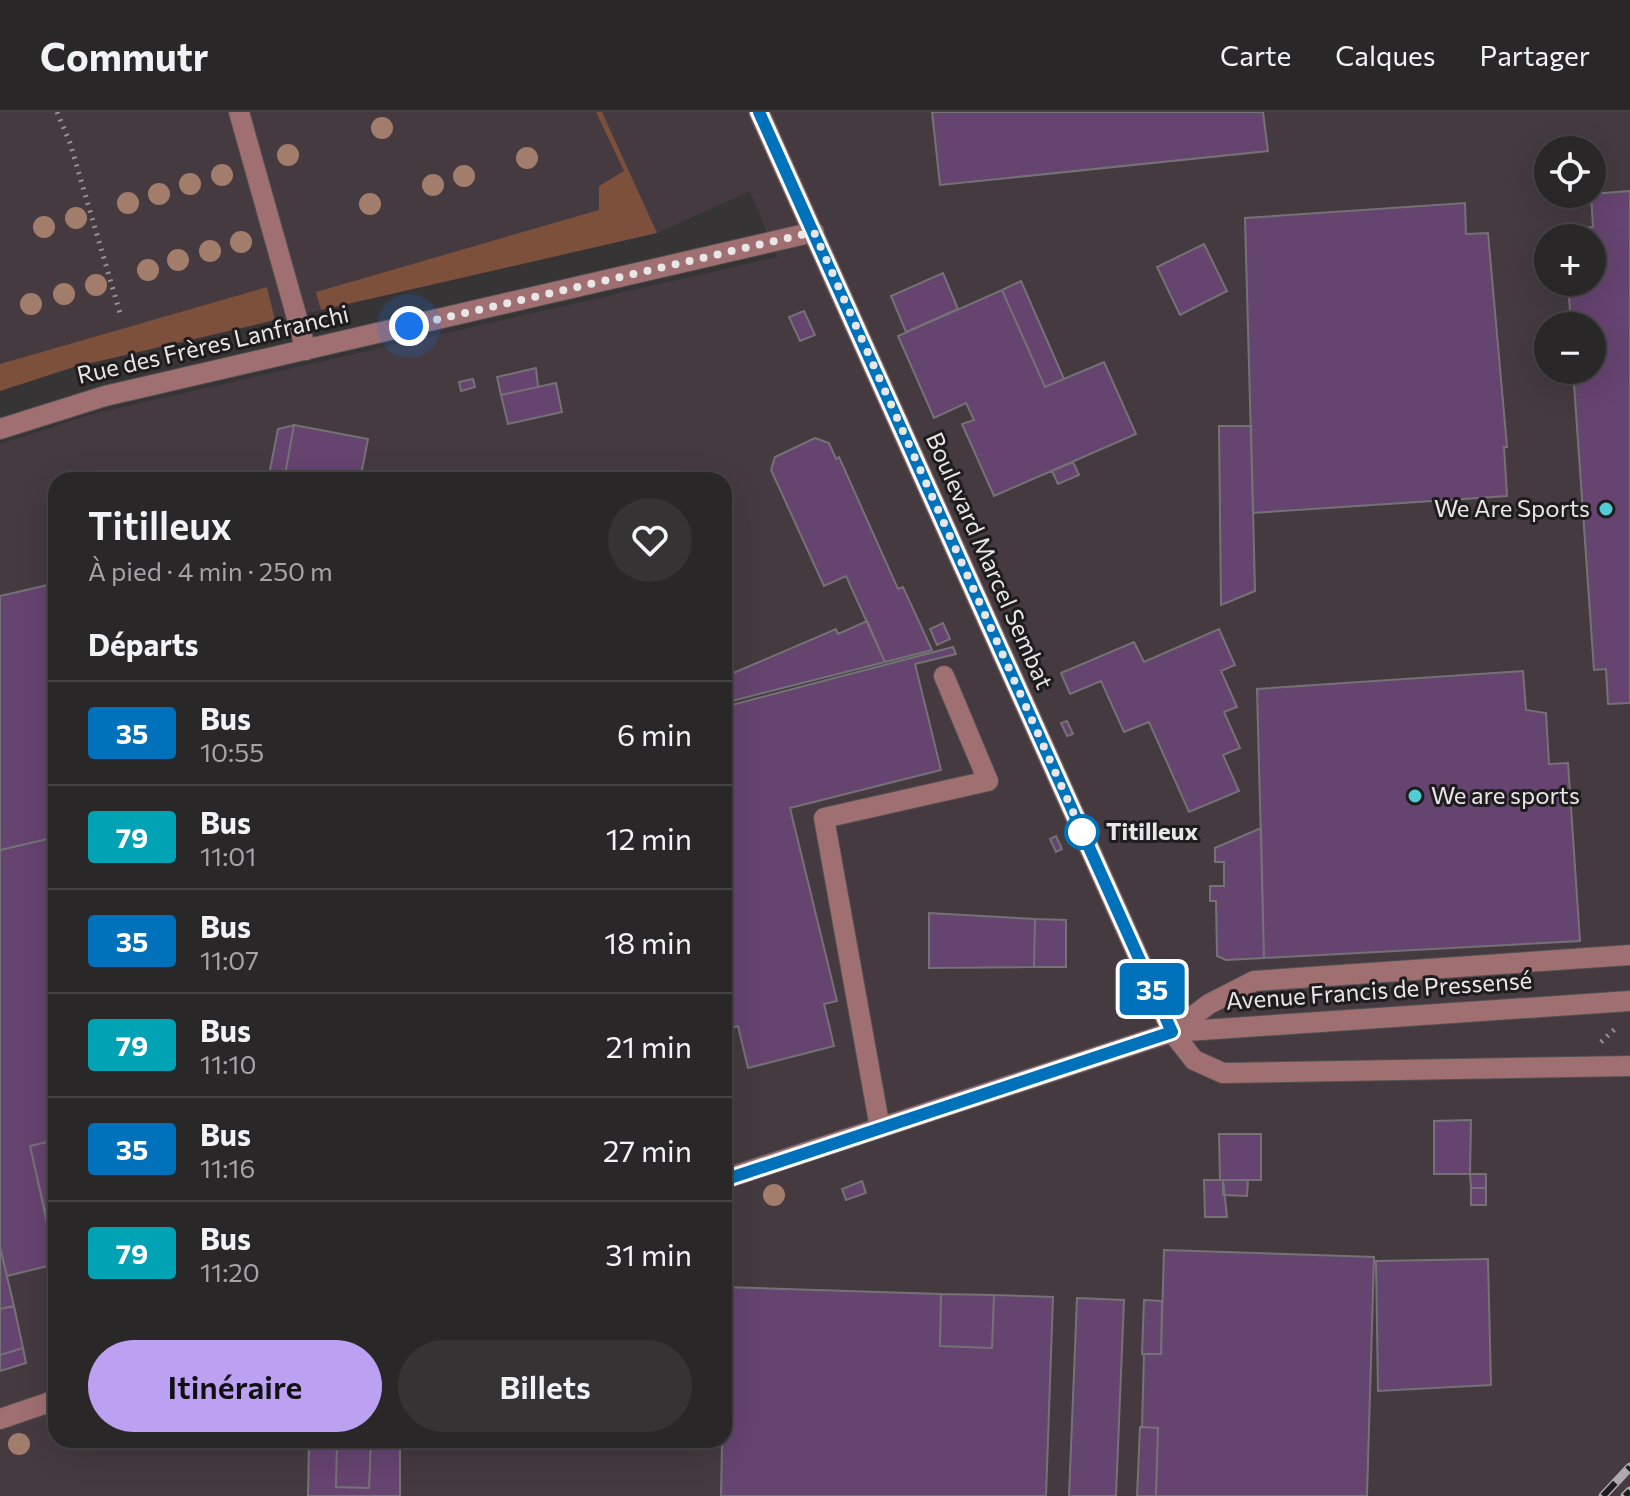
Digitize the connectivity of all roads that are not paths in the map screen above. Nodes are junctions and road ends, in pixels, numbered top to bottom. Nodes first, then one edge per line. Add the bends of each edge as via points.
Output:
1 (239, 112) edge
2 (759, 112) edge
3 (814, 232) junction
4 (306, 350) junction
5 (0, 429) edge
6 (944, 676) dead end
7 (1630, 955) edge
8 (1630, 1001) edge
9 (1172, 1032) junction
10 (1630, 1066) edge
11 (880, 1128) junction
12 (732, 1176) edge
13 (48, 1403) edge
14 (0, 1419) edge

1 - 4 street
2 - 3 street, Boulevard Marcel Sembat
3 - 4 street, Rue des Frères Lanfranchi
3 - 9 street, Boulevard Marcel Sembat
4 - 5 street, Rue des Frères Lanfranchi via 66,406
6 - 11 street via 988,781 824,818
7 - 9 street via 1254,981 1209,1004
8 - 9 street, Avenue Francis de Pressensé
9 - 10 street, Boulevard Marcel Sembat via 1194,1060 1223,1073
9 - 11 street, Avenue Francis de Pressensé
11 - 12 street, Avenue Francis de Pressensé
13 - 14 street

